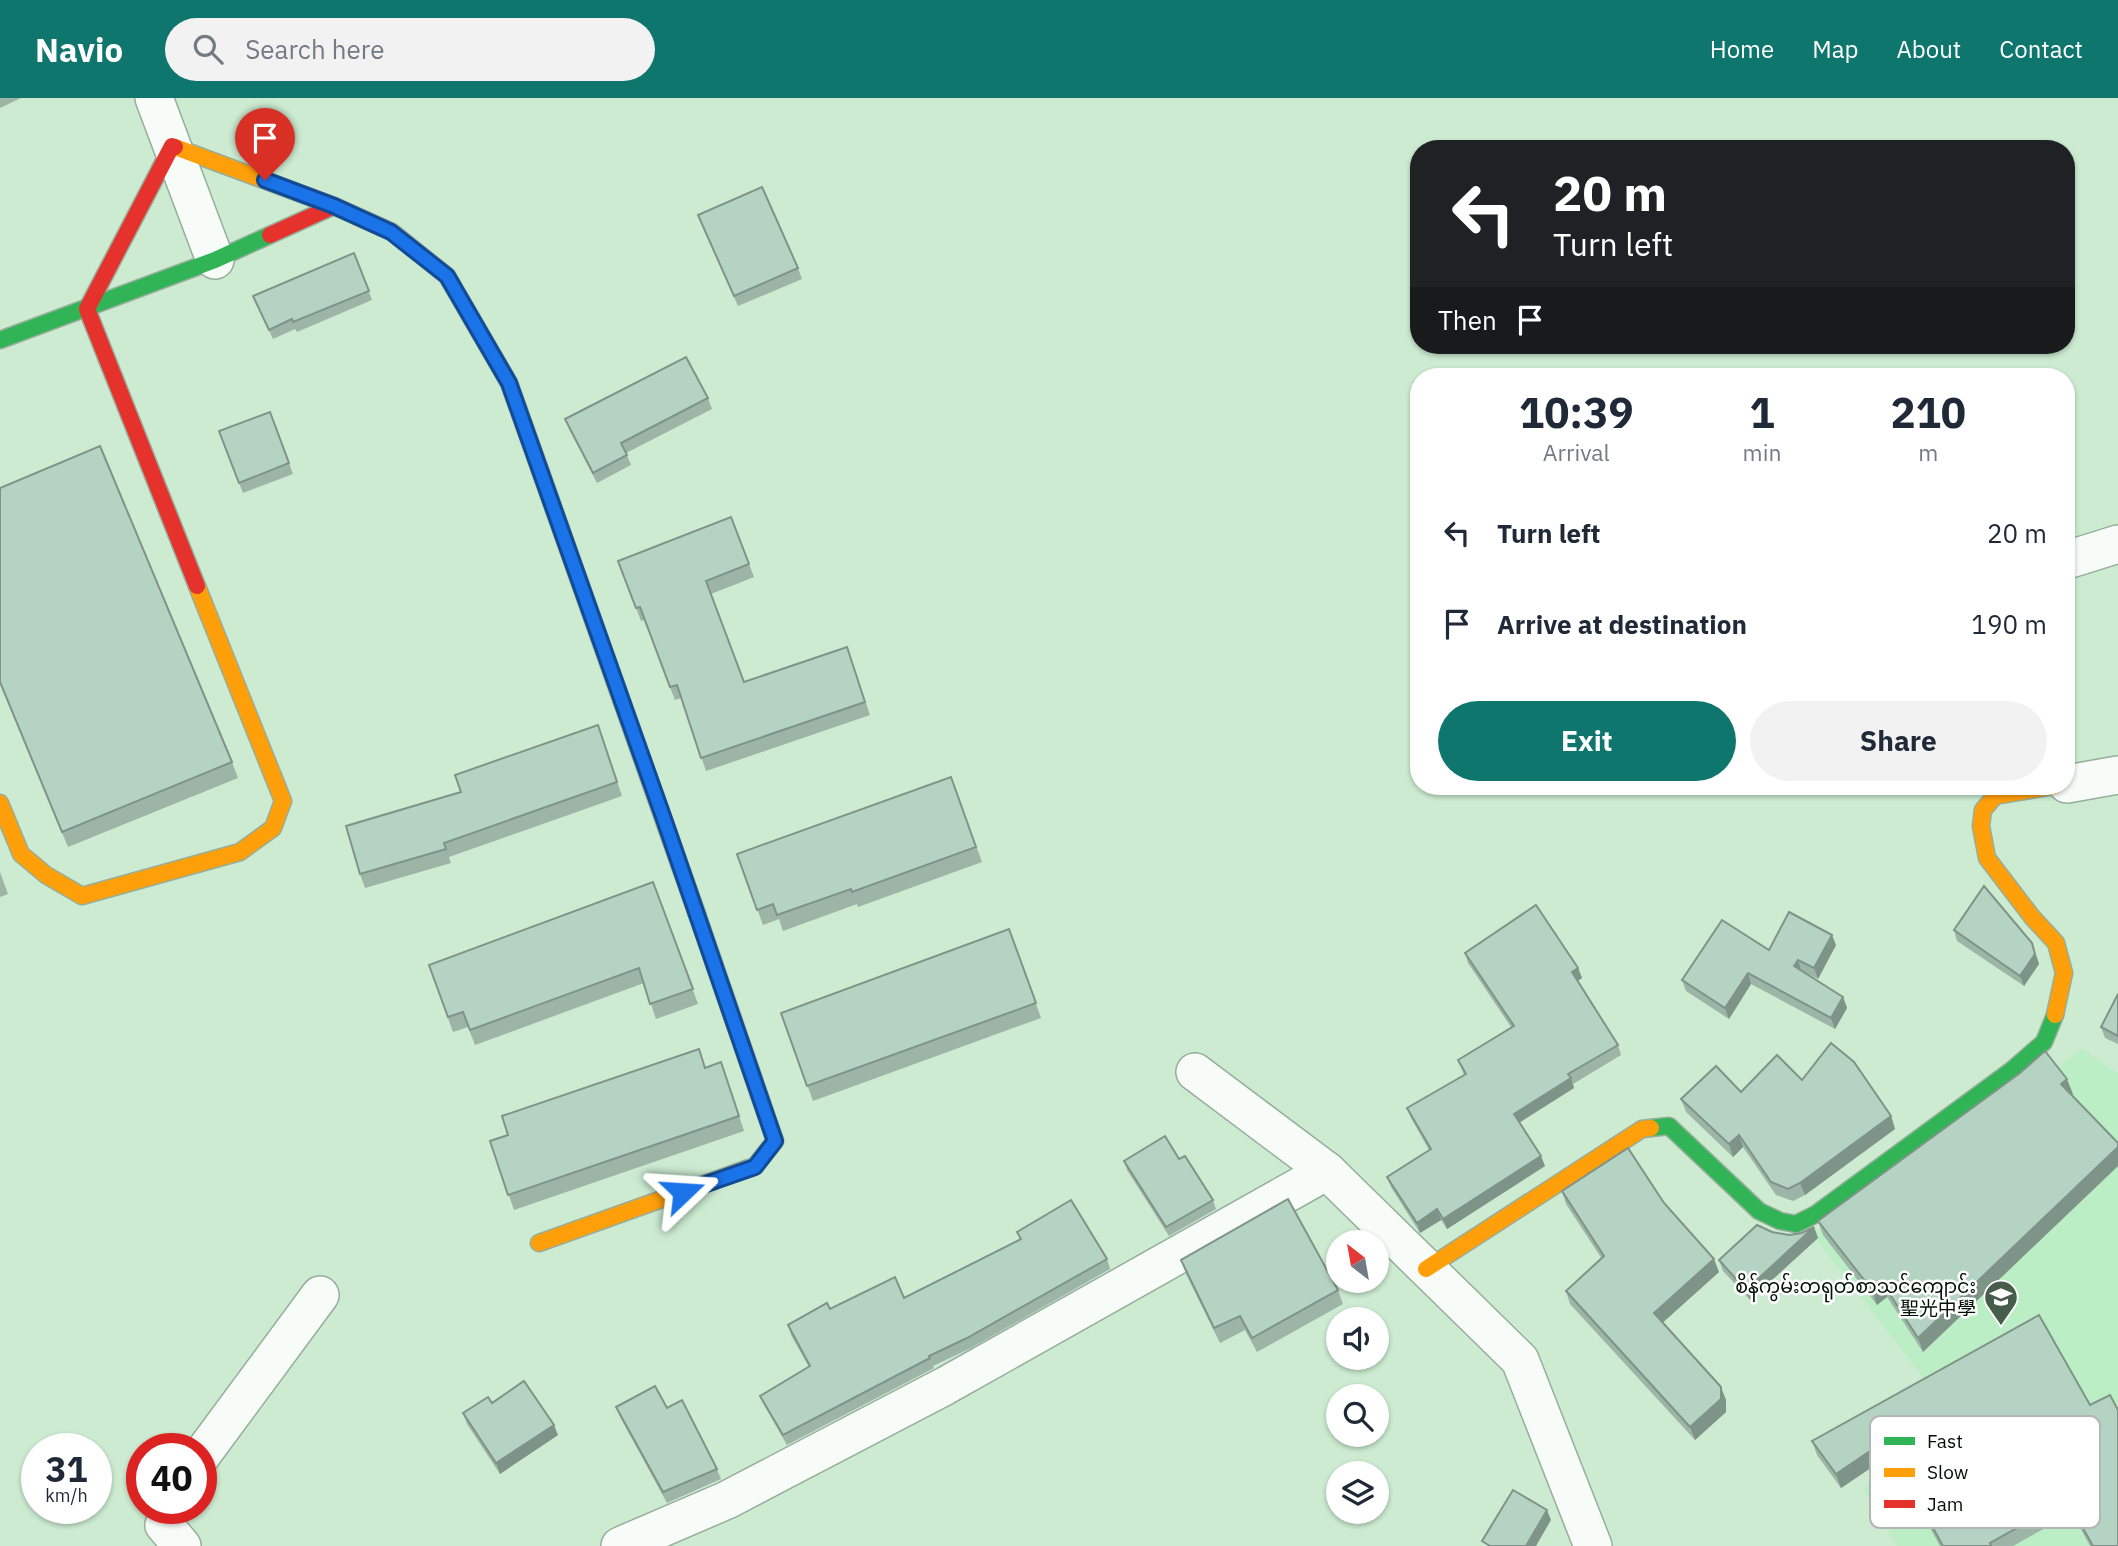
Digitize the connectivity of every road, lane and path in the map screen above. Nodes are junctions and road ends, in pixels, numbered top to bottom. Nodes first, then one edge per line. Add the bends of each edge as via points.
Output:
1 (154, 98) edge
2 (172, 146) junction
3 (334, 206) junction
4 (215, 260) junction
5 (87, 309) junction
6 (0, 340) edge
7 (2118, 544) edge
8 (2075, 557) edge
9 (2118, 775) edge
10 (2075, 782) edge
11 (2001, 795) edge
12 (0, 803) edge
13 (1195, 1072) dead end
14 (1327, 1171) junction
15 (540, 1243) dead end
16 (1426, 1269) junction
17 (320, 1295) dead end
18 (217, 1434) edge
19 (164, 1524) edge
20 (181, 1546) edge
21 (620, 1546) edge
22 (1593, 1546) edge

1 - 2 street
2 - 3 street
2 - 4 street
2 - 5 street
3 - 4 street
3 - 15 street via 391,232 447,276 509,383 775,1141 755,1167
4 - 5 street
5 - 6 street
5 - 12 street via 283,801 273,828 240,852 82,897 21,854
7 - 8 street
9 - 10 street
11 - 16 street via 1983,810 1987,858 2056,943 2064,973 2057,1011 2044,1042 2012,1070 1796,1224 1759,1211 1669,1126 1642,1129
13 - 14 street
14 - 16 street
14 - 21 street via 945,1386 727,1500
16 - 22 street via 1520,1360
17 - 18 street
19 - 20 street

